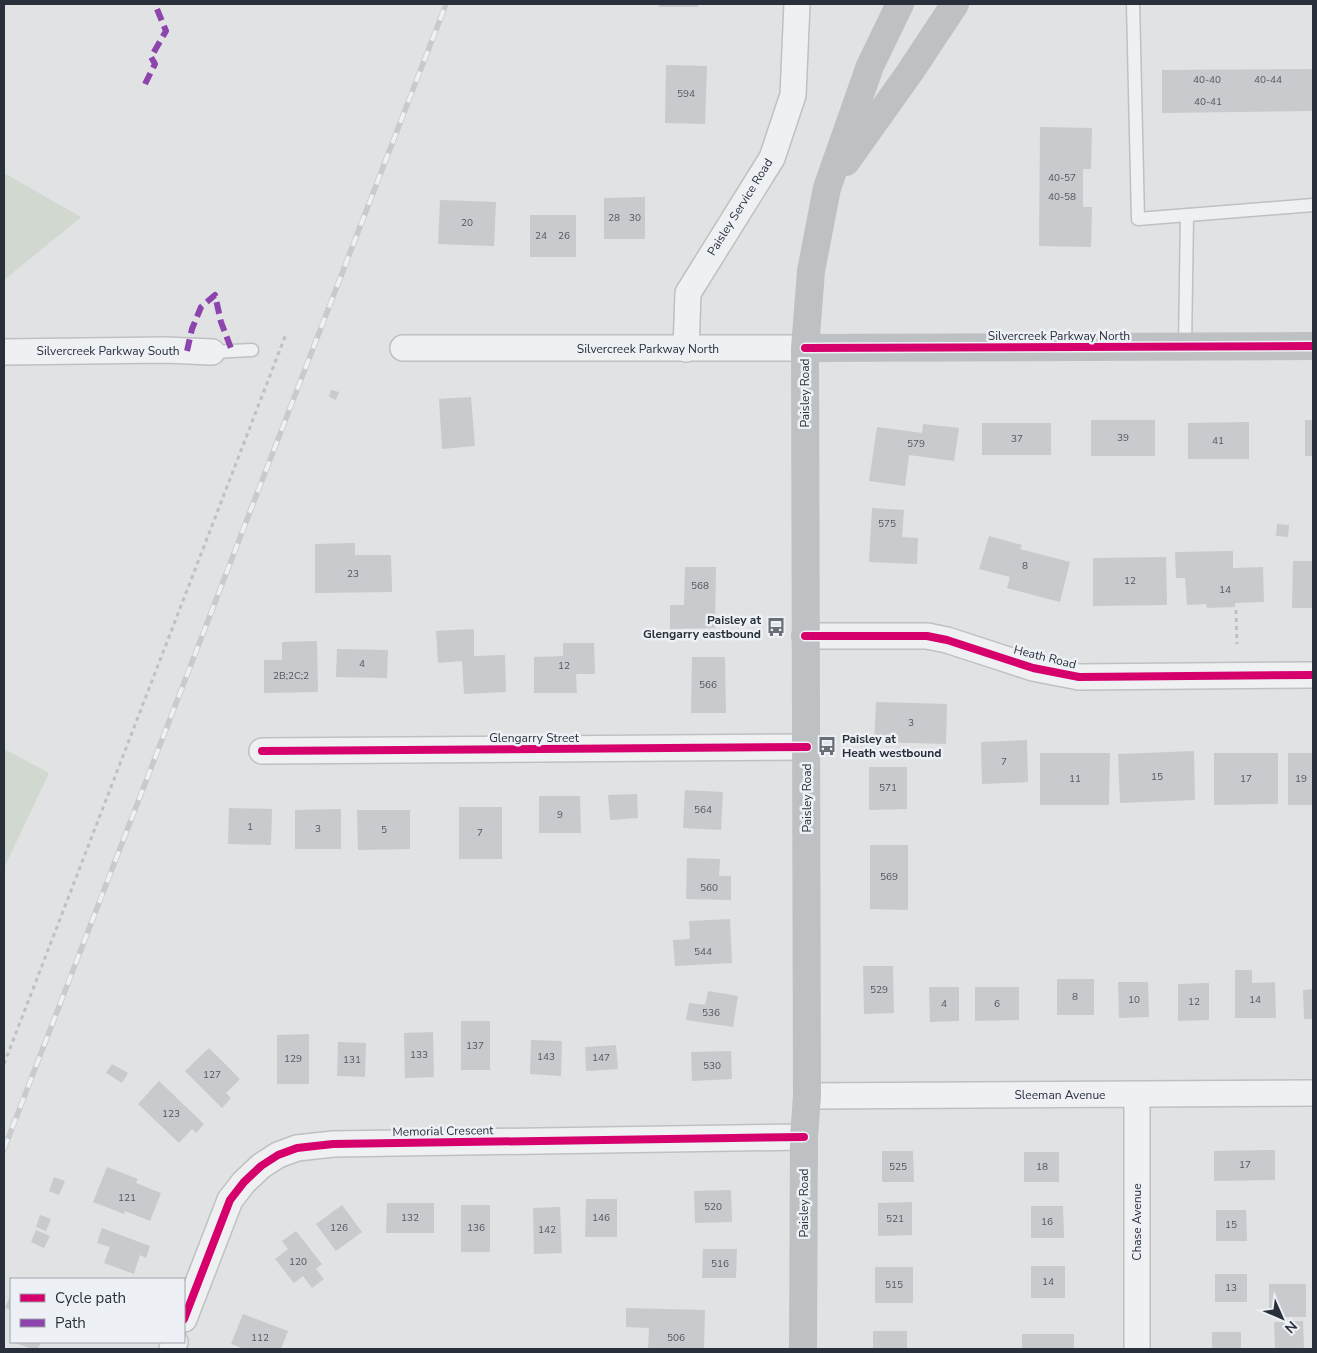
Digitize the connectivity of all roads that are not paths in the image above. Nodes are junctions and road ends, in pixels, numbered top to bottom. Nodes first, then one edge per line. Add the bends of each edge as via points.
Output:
1 (797, 4) edge
2 (900, 4) edge
3 (956, 4) edge
4 (1133, 4) edge
5 (827, 188) junction
6 (1313, 205) edge
7 (1187, 215) junction
8 (1185, 346) junction
9 (1313, 346) edge
10 (403, 348) dead end
11 (805, 348) junction
12 (686, 349) junction
13 (252, 350) dead end
14 (4, 352) edge
15 (212, 352) joint
16 (805, 636) junction
17 (1313, 675) edge
18 (807, 747) junction
19 (262, 751) dead end
20 (1313, 1093) edge
21 (1137, 1095) junction
22 (807, 1096) junction
23 (804, 1137) junction
24 (185, 1316) edge
25 (802, 1349) edge
26 (1137, 1349) edge

1 - 12 street, Paisley Service Road via 793,95 772,158 688,293
2 - 5 main road, Paisley Road via 870,66
3 - 5 main road, Paisley Road
4 - 7 lane via 1138,219
5 - 11 main road, Paisley Road via 811,271
6 - 7 lane
7 - 8 lane
8 - 9 main road, Silvercreek Parkway North
8 - 11 main road, Silvercreek Parkway North
10 - 12 street, Silvercreek Parkway North
11 - 12 street, Silvercreek Parkway North
11 - 16 main road, Paisley Road
13 - 15 lane
14 - 15 street, Silvercreek Parkway South
16 - 17 street, Heath Road via 927,636 1034,668 1079,677
16 - 18 main road, Paisley Road
18 - 19 street, Glengarry Street
18 - 22 main road, Paisley Road
20 - 21 street, Sleeman Avenue
21 - 22 street, Sleeman Avenue
21 - 26 street, Chase Avenue
22 - 23 main road, Paisley Road
23 - 24 street, Memorial Crescent via 333,1144 297,1148 261,1166 230,1200
23 - 25 main road, Paisley Road

